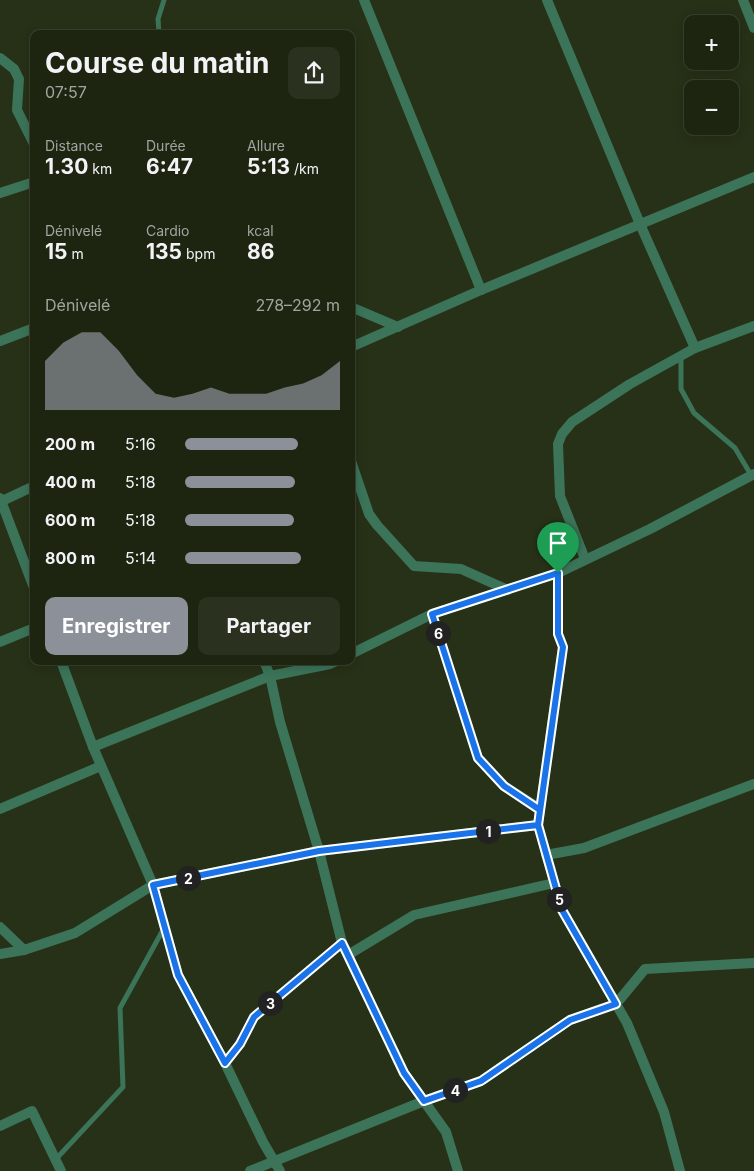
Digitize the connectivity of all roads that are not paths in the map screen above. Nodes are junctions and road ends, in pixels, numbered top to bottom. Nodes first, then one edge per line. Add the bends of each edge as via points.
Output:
1 (164, 0) edge
2 (364, 0) edge
3 (547, 0) edge
4 (743, 0) edge
5 (754, 27) edge
6 (159, 30) edge
7 (0, 58) edge
8 (30, 136) edge
9 (754, 177) edge
10 (30, 183) edge
11 (0, 193) edge
12 (640, 224) junction
13 (481, 290) junction
14 (355, 309) edge
15 (754, 326) edge
16 (398, 327) junction
17 (30, 329) edge
18 (0, 340) edge
19 (355, 345) edge
20 (695, 348) junction
21 (681, 356) junction
22 (355, 473) edge
23 (753, 474) edge
24 (30, 488) edge
25 (1, 501) edge
26 (585, 560) junction
27 (558, 573) junction
28 (30, 577) edge
29 (508, 590) junction
30 (432, 614) junction
31 (30, 630) edge
32 (0, 642) edge
33 (355, 652) edge
34 (62, 665) edge
35 (266, 665) edge
36 (325, 665) edge
37 (270, 676) junction
38 (93, 747) junction
39 (101, 766) junction
40 (754, 784) edge
41 (0, 809) edge
42 (540, 810) junction
43 (538, 825) junction
44 (319, 851) junction
45 (546, 855) junction
46 (554, 883) junction
47 (153, 885) junction
48 (0, 927) edge
49 (164, 927) junction
50 (342, 943) junction
51 (24, 950) junction
52 (0, 954) edge
53 (348, 955) junction
54 (754, 963) edge
55 (616, 1004) junction
56 (225, 1063) junction
57 (424, 1101) junction
58 (0, 1126) edge
59 (56, 1160) junction
60 (274, 1162) junction
61 (61, 1171) edge
62 (250, 1171) edge
63 (280, 1171) edge
64 (458, 1171) edge
65 (680, 1171) edge

1 - 6 lane via 158,19
2 - 13 street
3 - 12 street
4 - 5 street
7 - 8 street via 14,69 19,79 17,110
9 - 12 street
10 - 11 street
12 - 13 street
12 - 20 street
13 - 16 street
14 - 16 street
15 - 20 street
16 - 19 street
17 - 18 street
20 - 21 street
21 - 23 lane via 681,389 694,413 735,448
21 - 26 street via 572,422 562,434 558,444 560,496
22 - 29 street via 369,514 414,566 461,569
23 - 26 street
24 - 25 street
25 - 28 street
26 - 27 street
27 - 29 street
27 - 42 street via 558,634 563,647
29 - 30 street
30 - 33 street
30 - 42 street via 478,758 504,786
31 - 32 street
34 - 38 street
35 - 37 street
36 - 37 street
37 - 38 street
37 - 44 street via 280,722
38 - 39 street
39 - 41 street
39 - 47 street
40 - 45 street via 584,848
42 - 43 street
43 - 44 street
43 - 45 street
44 - 47 street
44 - 50 street
45 - 46 street
46 - 53 street via 414,915
46 - 55 street via 562,910
47 - 49 street
47 - 51 street via 75,933
48 - 51 street
49 - 56 street via 178,975
49 - 59 lane via 120,1008 123,1087
50 - 53 street
50 - 56 lane via 254,1017 240,1044
51 - 52 street
53 - 57 street via 404,1073
54 - 55 street via 645,969
55 - 57 street via 570,1020 481,1081
55 - 65 street via 664,1112
56 - 60 street
57 - 60 street
57 - 64 street via 446,1132
58 - 59 street via 32,1111
59 - 61 street
60 - 62 street
60 - 63 street

